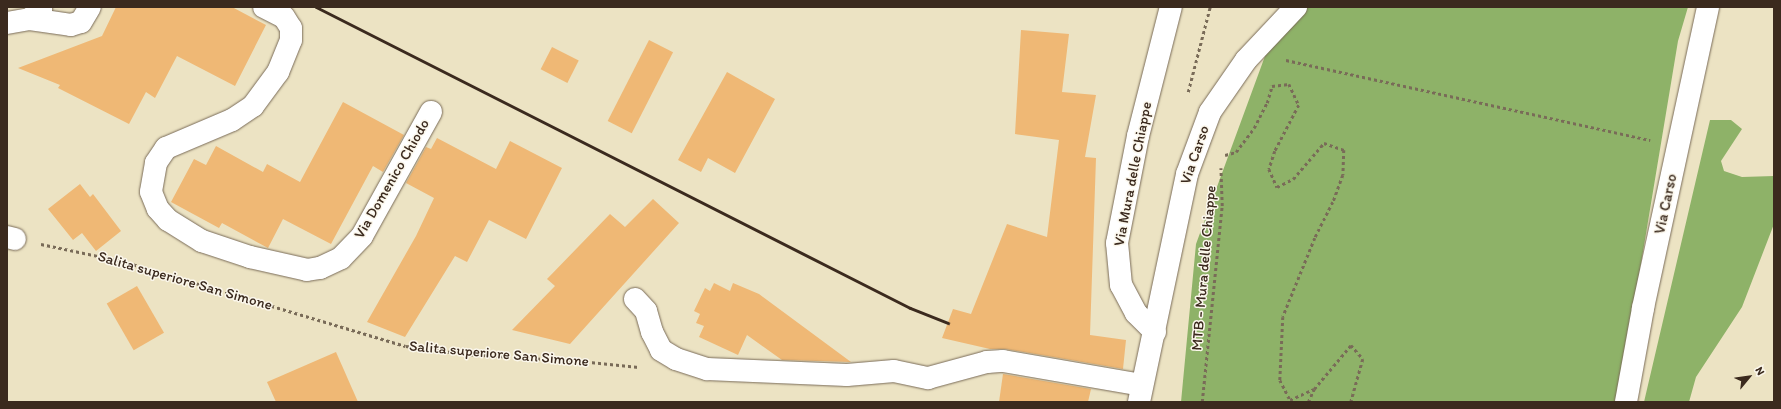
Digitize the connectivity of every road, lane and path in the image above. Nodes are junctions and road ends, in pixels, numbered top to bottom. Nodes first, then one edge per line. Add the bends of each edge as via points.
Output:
1 (90, 7) edge
2 (264, 7) edge
3 (1171, 7) edge
4 (1210, 7) edge
5 (1296, 7) edge
6 (1708, 7) edge
7 (37, 13) edge
8 (7, 23) edge
9 (1252, 53) junction
10 (1187, 97) dead end
11 (431, 112) dead end
12 (1679, 146) junction
13 (1218, 156) dead end
14 (1220, 162) dead end
15 (11, 238) edge
16 (635, 299) dead end
17 (1155, 332) junction
18 (644, 368) dead end
19 (1314, 389) junction
20 (1140, 394) edge
21 (1202, 402) edge
22 (1308, 402) edge
23 (1351, 402) edge
24 (1626, 402) edge

1 - 7 street via 81,22 71,25
2 - 11 street, Via Domenico Chiodo via 284,17 291,28 291,40 278,72 253,106 232,120 166,148 156,163 151,192 158,210 168,220 202,240 250,257 307,270 320,268 341,258 362,236
3 - 17 street, Via Mura delle Chiappe via 1138,136 1117,243 1121,285 1136,313
4 - 10 path
5 - 9 street, Via Carso
6 - 12 street, Via Carso
7 - 8 street
9 - 12 path
9 - 17 street, Via Carso via 1210,112 1187,174 1168,257
12 - 24 street, Via Carso
13 - 19 path via 1236,152 1254,128 1267,103 1272,86 1289,84 1299,104 1275,151 1269,169 1277,187 1292,179 1324,143 1344,150 1343,175 1283,317 1280,380 1290,400
14 - 21 path, MTB - Mura delle Chiappe via 1222,206
15 - 18 path, Salita superiore San Simone via 122,260 406,346 465,354
16 - 20 street via 646,311 661,350 676,359 707,369 847,375 894,371 928,378 986,362 1003,361
17 - 20 street, Via Carso
19 - 22 path
19 - 23 path via 1351,345 1363,359

